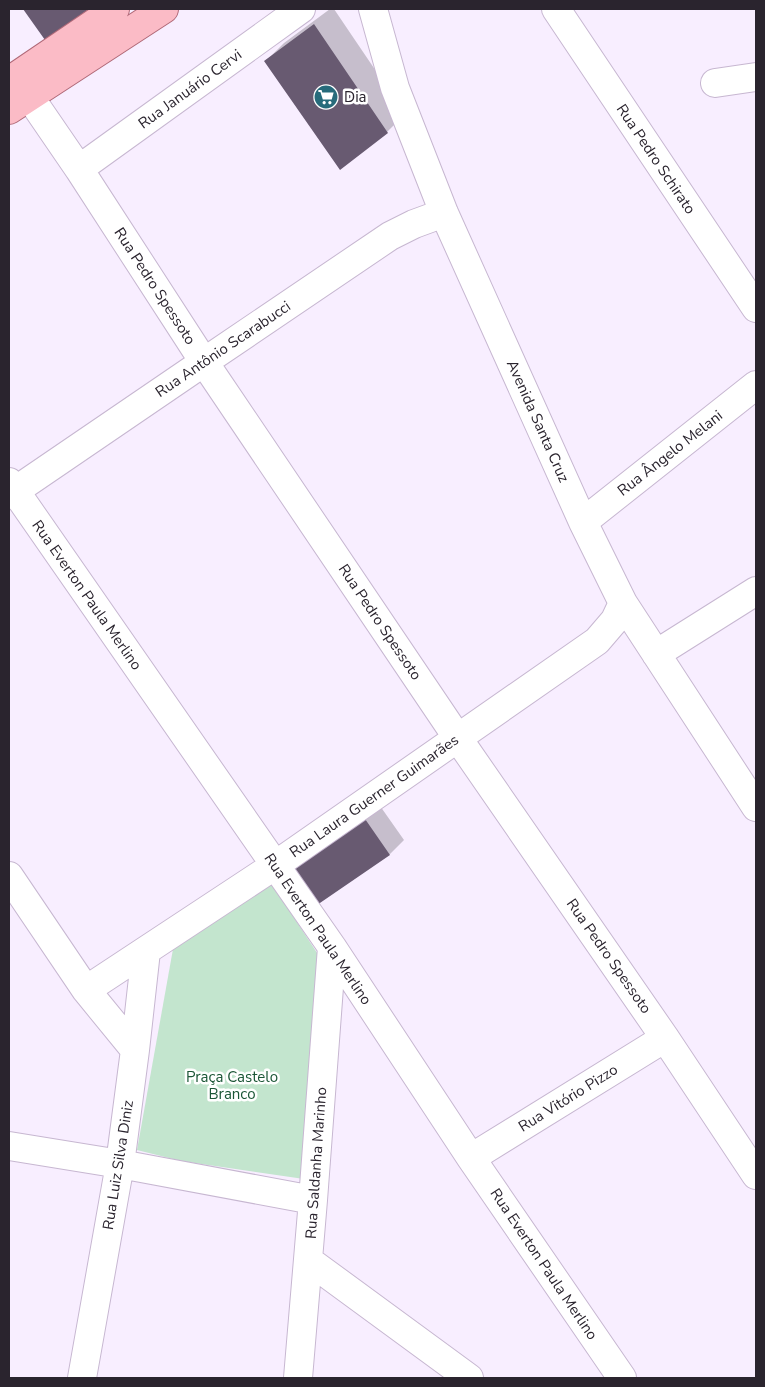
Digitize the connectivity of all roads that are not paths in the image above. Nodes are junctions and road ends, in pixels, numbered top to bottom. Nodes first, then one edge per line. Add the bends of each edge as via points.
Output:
1 (115, 9) edge
2 (164, 9) edge
3 (301, 9) edge
4 (373, 9) edge
5 (556, 9) edge
6 (756, 77) edge
7 (715, 83) dead end
8 (14, 86) edge
9 (79, 169) junction
10 (444, 213) junction
11 (756, 308) edge
12 (204, 362) junction
13 (756, 385) edge
14 (11, 489) edge
15 (583, 522) junction
16 (756, 591) edge
17 (623, 603) junction
18 (656, 654) junction
19 (457, 737) junction
20 (756, 808) edge
21 (274, 866) junction
22 (9, 876) edge
23 (332, 947) junction
24 (146, 951) junction
25 (86, 990) junction
26 (665, 1038) junction
27 (135, 1050) junction
28 (9, 1146) edge
29 (471, 1158) junction
30 (120, 1164) junction
31 (756, 1176) edge
32 (314, 1200) junction
33 (308, 1260) junction
34 (82, 1378) edge
35 (298, 1378) edge
36 (468, 1378) edge
37 (622, 1378) edge

1 - 8 main road
2 - 8 main road
3 - 9 street, Rua Januário Cervi
4 - 10 street, Avenida Santa Cruz via 396,88
5 - 11 street, Rua Pedro Schirato
6 - 7 street
8 - 9 street, Rua Pedro Spessoto
9 - 12 street, Rua Pedro Spessoto
10 - 12 street, Rua Antônio Scarabucci via 390,236
10 - 15 street, Avenida Santa Cruz
12 - 14 street, Rua Antônio Scarabucci
12 - 19 street, Rua Pedro Spessoto
13 - 15 street, Rua Ângelo Melani
14 - 21 street, Rua Everton Paula Merlino
15 - 17 street, Avenida Santa Cruz
16 - 18 street
17 - 18 street, Avenida Santa Cruz
17 - 19 street, Rua Laura Guerner Guimarães via 616,620 597,641
18 - 20 street, Avenida Santa Cruz
19 - 21 street, Rua Laura Guerner Guimarães
19 - 26 street, Rua Pedro Spessoto
21 - 23 street, Rua Everton Paula Merlino
21 - 24 street, Rua Laura Guerner Guimarães
22 - 25 street
23 - 29 street, Rua Everton Paula Merlino
23 - 32 street, Rua Saldanha Marinho
24 - 25 street, Rua Laura Guerner Guimarães
24 - 27 street, Rua Luiz Silva Diniz
25 - 27 street
26 - 29 street, Rua Vitório Pizzo
26 - 31 street, Rua Pedro Spessoto
27 - 30 street, Rua Luiz Silva Diniz
28 - 30 street
29 - 37 street, Rua Everton Paula Merlino
30 - 32 street
30 - 34 street, Rua Luiz Silva Diniz
32 - 33 street, Rua Saldanha Marinho
33 - 35 street, Rua Saldanha Marinho
33 - 36 street

